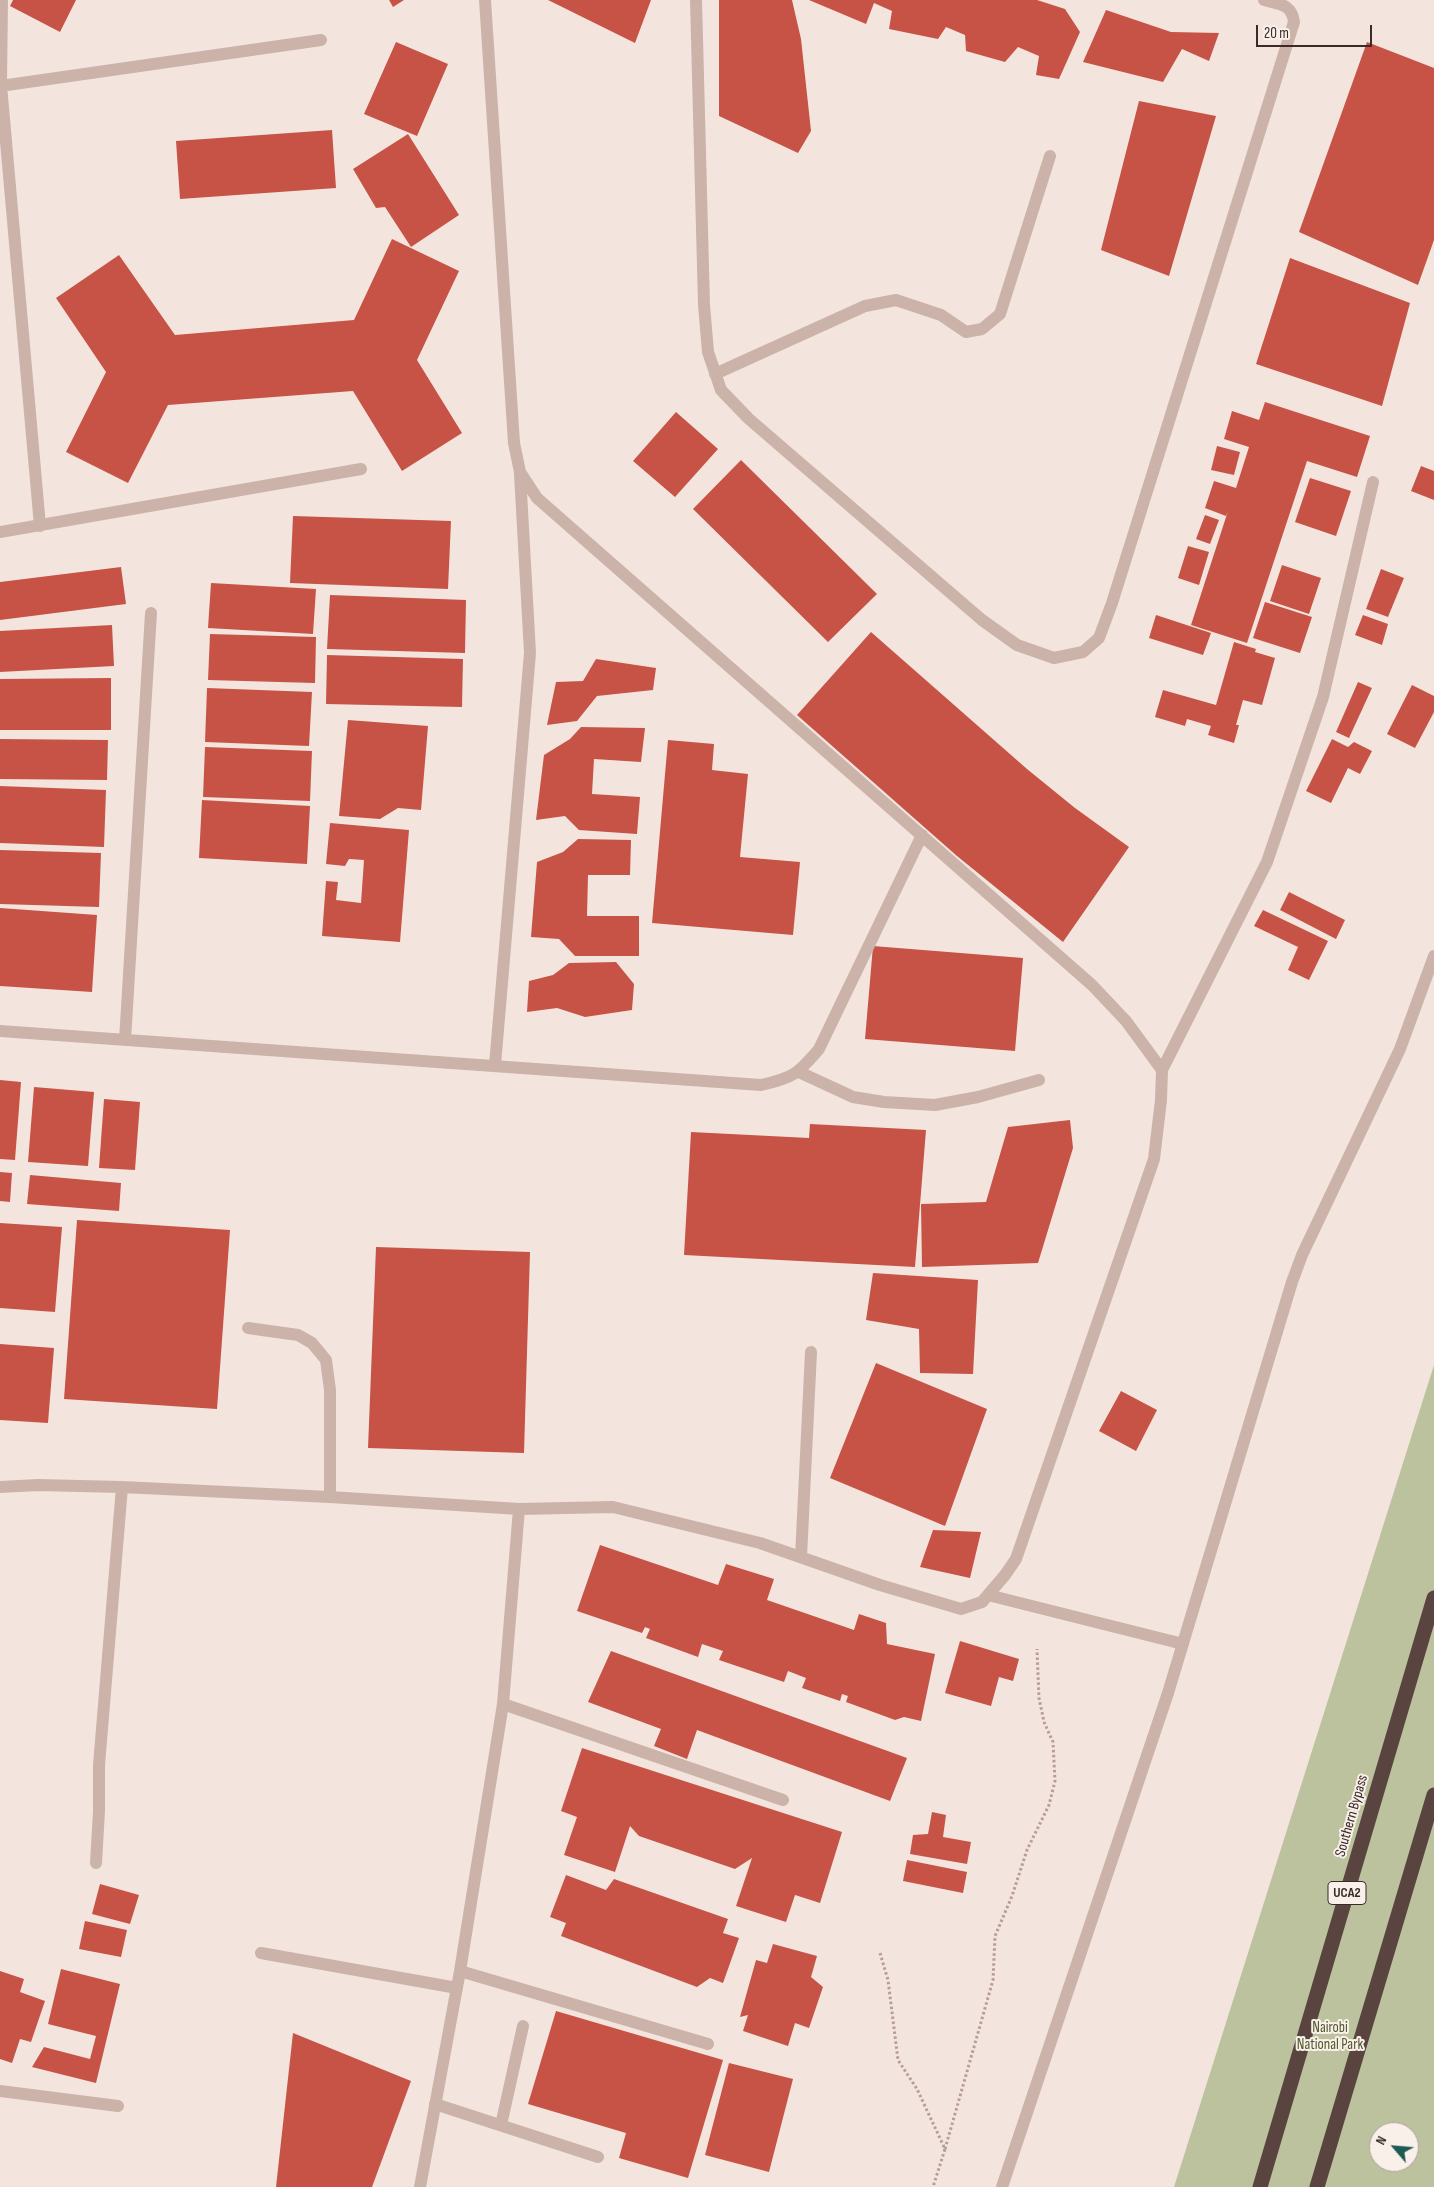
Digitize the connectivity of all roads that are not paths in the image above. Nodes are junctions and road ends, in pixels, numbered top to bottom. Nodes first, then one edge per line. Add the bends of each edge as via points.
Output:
1 (2, 0) edge
2 (485, 0) edge
3 (696, 0) edge
4 (1264, 0) edge
5 (321, 40) dead end
6 (1, 86) edge
7 (1050, 156) dead end
8 (715, 374) junction
9 (361, 469) dead end
10 (520, 472) junction
11 (1373, 482) dead end
12 (40, 526) junction
13 (0, 532) edge
14 (151, 613) dead end
15 (922, 835) junction
16 (1434, 956) edge
17 (0, 1031) edge
18 (126, 1040) junction
19 (495, 1065) junction
20 (1162, 1070) junction
21 (799, 1072) junction
22 (1039, 1080) dead end
23 (248, 1328) dead end
24 (811, 1352) dead end
25 (0, 1487) edge
26 (122, 1487) junction
27 (330, 1497) junction
28 (519, 1509) junction
29 (800, 1557) junction
30 (988, 1595) junction
31 (1434, 1598) edge
32 (1183, 1644) junction
33 (503, 1704) junction
34 (1434, 1795) edge
35 (783, 1800) dead end
36 (96, 1863) dead end
37 (261, 1953) dead end
38 (460, 1972) junction
39 (457, 1988) junction
40 (523, 2026) dead end
41 (708, 2044) dead end
42 (0, 2091) edge
43 (435, 2104) junction
44 (118, 2106) dead end
45 (500, 2125) junction
46 (598, 2156) dead end
47 (420, 2187) edge
48 (1002, 2187) edge
49 (1260, 2187) edge
50 (1317, 2187) edge

1 - 6 street
2 - 10 street via 514,443
3 - 8 street via 704,305 708,352
4 - 8 street via 1287,7 1294,22 1112,602 1099,638 1083,652 1054,658 1016,645 982,620 749,419 721,390
5 - 6 street
6 - 12 street
7 - 8 street via 1000,314 982,329 966,332 941,315 896,300 865,306
9 - 12 street
10 - 15 street via 537,498
10 - 19 street via 530,653
11 - 20 street via 1324,697 1266,862
12 - 13 street
14 - 18 street
15 - 20 street via 1092,985 1126,1021
15 - 21 street via 819,1049
16 - 32 street via 1400,1049 1292,1282
17 - 18 street
18 - 19 street
19 - 21 street via 761,1086
20 - 30 street via 1154,1158 1016,1559
21 - 22 street via 853,1097 935,1105
23 - 27 street via 298,1334 312,1343 326,1360 330,1390
24 - 29 street
25 - 26 street
26 - 27 street
26 - 36 street via 100,1747
27 - 28 street
28 - 29 street via 613,1507 760,1543
28 - 33 street
29 - 30 street via 880,1586 961,1609 982,1602
30 - 32 street
31 - 49 highway, Southern Bypass / UCA2
32 - 48 street
33 - 35 street
33 - 38 street
34 - 50 highway
37 - 39 street
38 - 39 street
38 - 41 street
39 - 43 street
40 - 45 street
42 - 44 street
43 - 45 street
43 - 47 street
45 - 46 street

